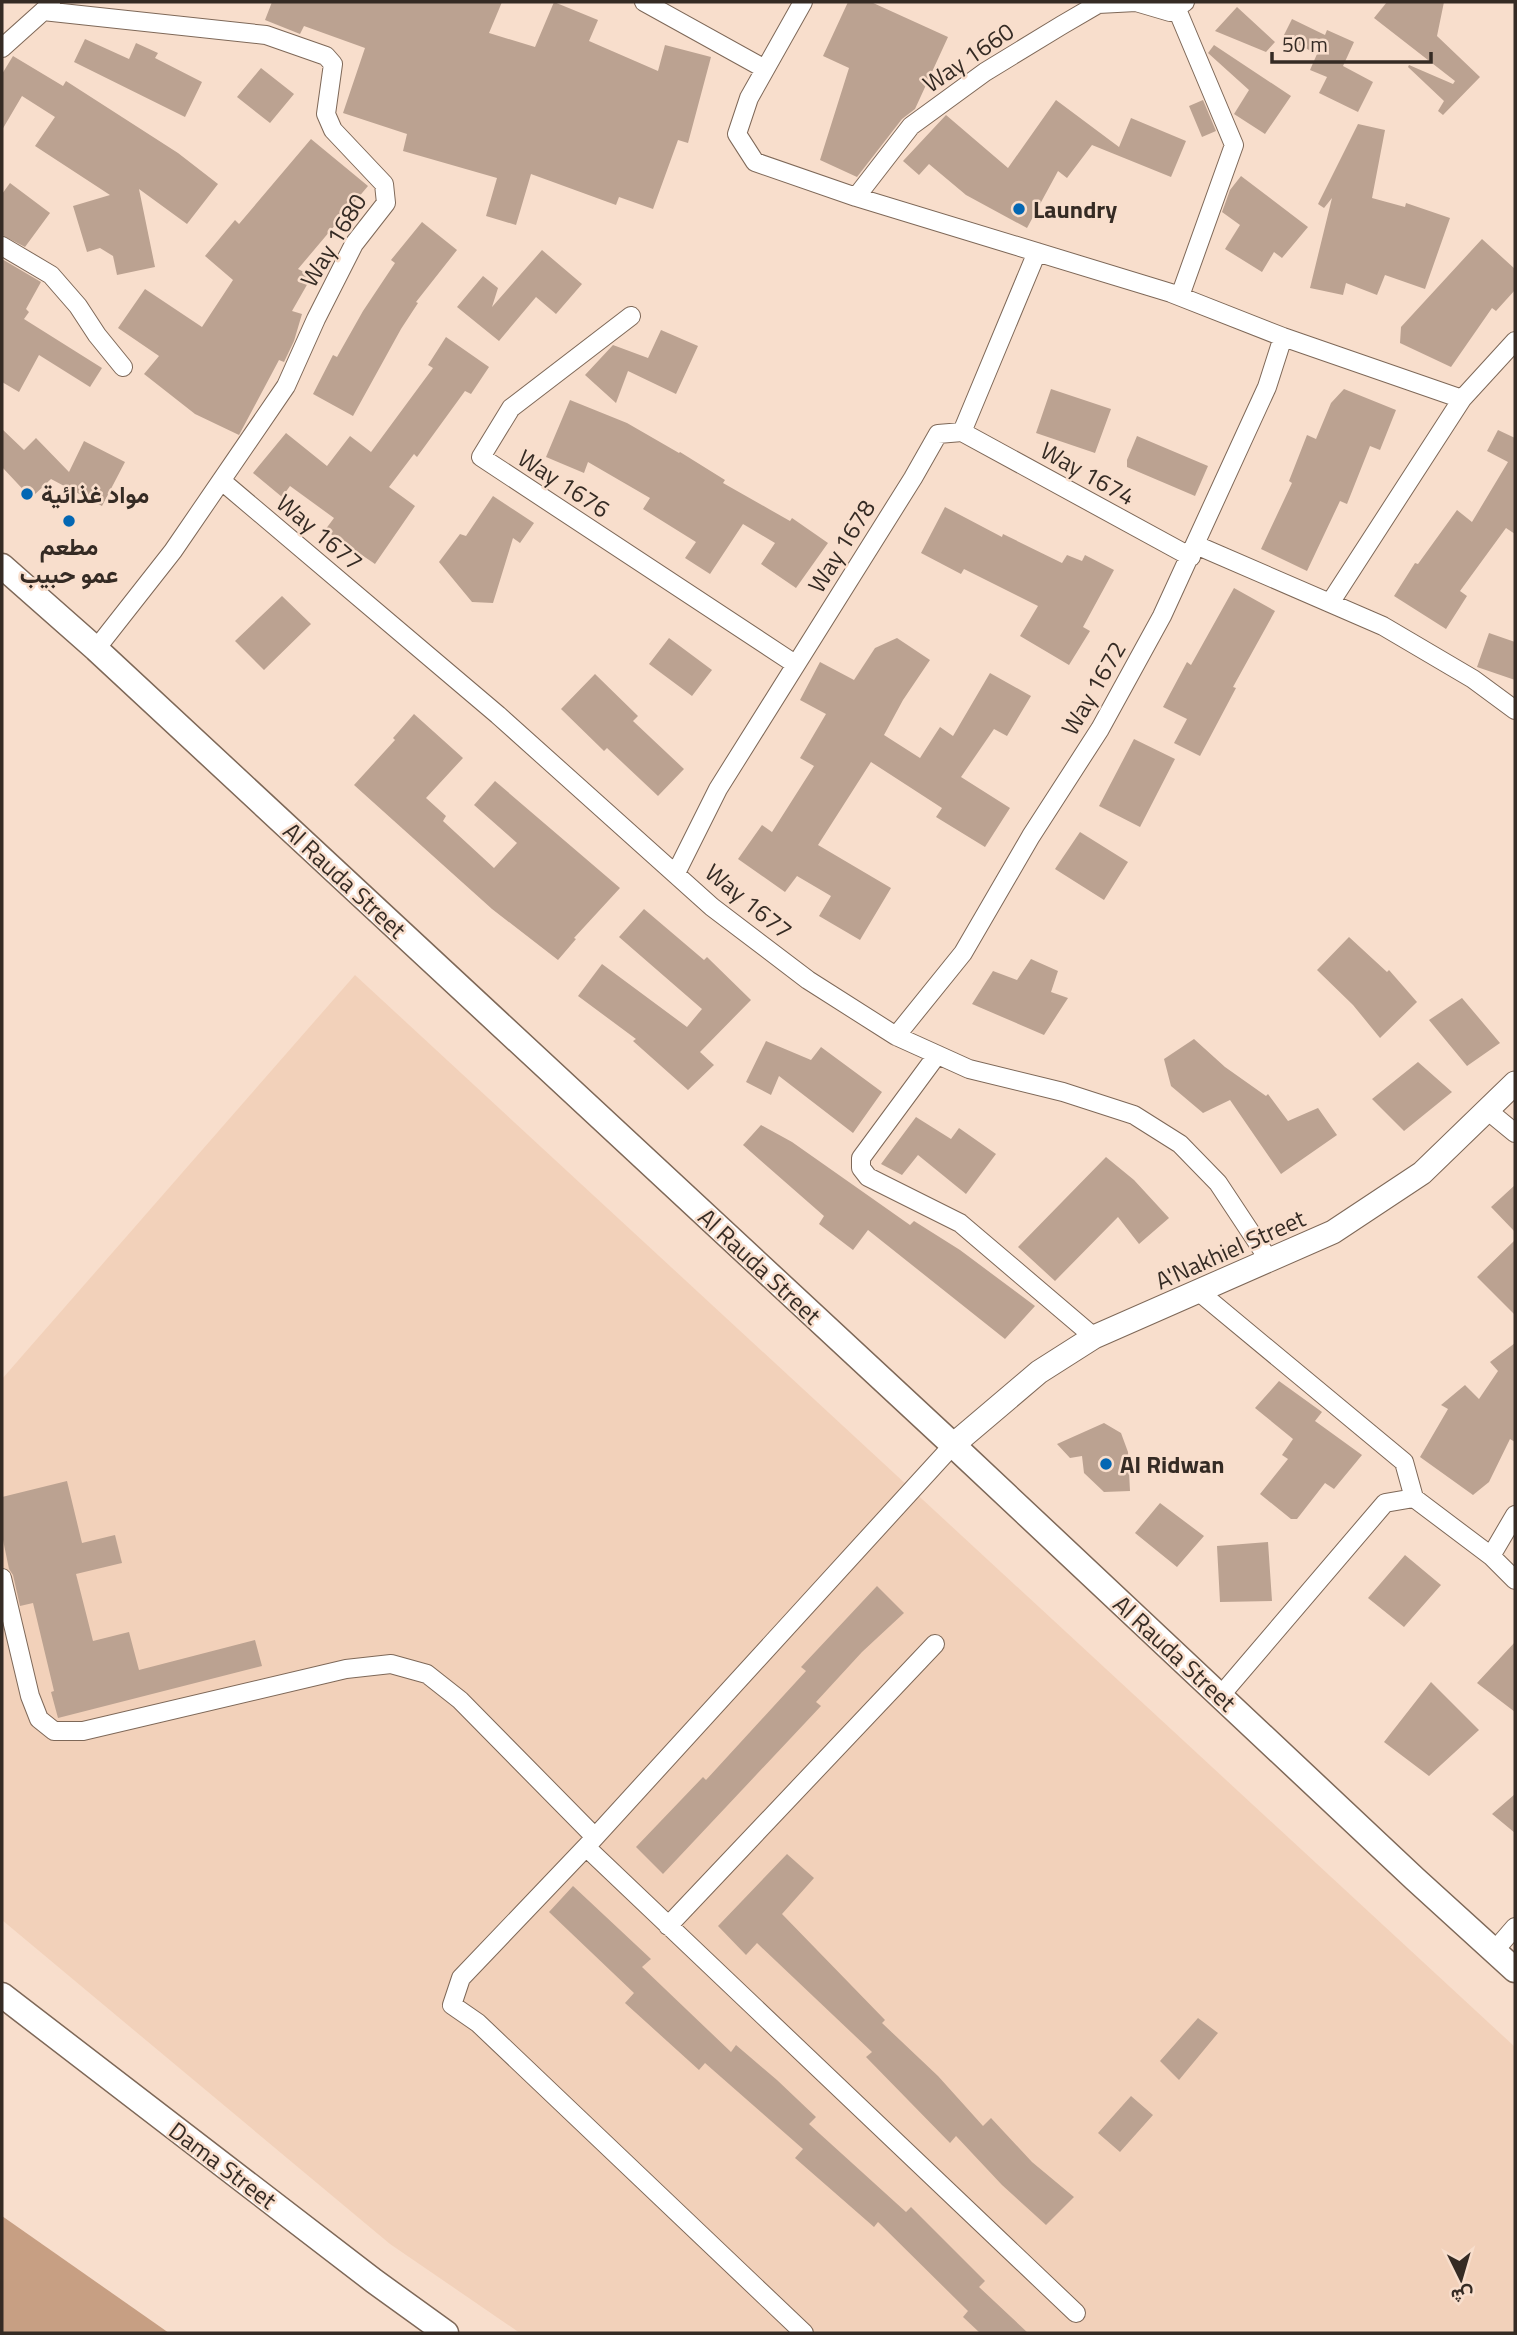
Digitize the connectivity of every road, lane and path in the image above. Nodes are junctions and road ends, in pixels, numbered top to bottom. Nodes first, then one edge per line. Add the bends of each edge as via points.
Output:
1 (644, 2) edge
2 (803, 2) edge
3 (1181, 5) edge
4 (49, 6) edge
5 (2, 48) edge
6 (765, 69) junction
7 (856, 197) junction
8 (2, 246) edge
9 (1037, 252) junction
10 (1180, 296) junction
11 (631, 316) dead end
12 (1283, 337) junction
13 (1515, 341) edge
14 (123, 367) dead end
15 (1462, 399) junction
16 (962, 432) junction
17 (223, 482) junction
18 (1194, 551) junction
19 (2, 566) edge
20 (1330, 603) junction
21 (96, 649) junction
22 (796, 664) junction
23 (1515, 710) edge
24 (676, 873) junction
25 (896, 1037) junction
26 (937, 1055) junction
27 (1515, 1083) edge
28 (1487, 1110) junction
29 (1515, 1133) edge
30 (1269, 1260) junction
31 (1198, 1291) junction
32 (1094, 1337) junction
33 (953, 1445) junction
34 (1414, 1498) junction
35 (1515, 1514) edge
36 (1491, 1556) junction
37 (2, 1578) edge
38 (1515, 1580) edge
39 (935, 1644) dead end
40 (1221, 1695) junction
41 (590, 1842) junction
42 (668, 1926) junction
43 (1515, 1927) edge
44 (1494, 1950) junction
45 (1515, 1970) edge
46 (2, 1996) edge
47 (1076, 2313) dead end
48 (446, 2333) edge
49 (804, 2333) edge

1 - 6 street
2 - 6 street
3 - 7 street, Way 1660 via 1170,12 1136,2 1098,4 1062,24 911,126
3 - 10 street, Way 1660 via 1234,145
4 - 5 street
4 - 17 street, Way 1680 via 266,35 326,56 333,64 326,114 333,130 384,184 386,203 354,244 286,387
6 - 7 street via 737,134 755,162
7 - 9 street
8 - 14 street via 51,275
9 - 10 street
9 - 16 street
10 - 12 street
11 - 22 street, Way 1676 via 511,408 481,457
12 - 15 street
12 - 18 street, Way 1672 via 1267,387
13 - 15 street
15 - 20 street
16 - 18 street, Way 1674
16 - 22 street, Way 1678 via 938,434
17 - 21 street, Way 1680
17 - 24 street, Way 1677
18 - 20 street, Way 1674
18 - 25 street, Way 1672 via 1100,729 963,953
19 - 21 main road, Al Rauda Street
20 - 23 street, Way 1674 via 1383,626
21 - 33 main road, Al Rauda Street
22 - 24 street, Way 1678 via 718,789
24 - 25 street, Way 1677 via 808,980
25 - 26 street, Way 1677
26 - 30 street, Way 1677 via 969,1069 1134,1115 1181,1144 1218,1183
26 - 32 street via 860,1158 861,1168 868,1177 960,1223
27 - 28 street, A'Nakhiel Street
28 - 29 street
28 - 30 street, A'Nakhiel Street via 1422,1173 1333,1233
30 - 31 street, A'Nakhiel Street
31 - 32 street, A'Nakhiel Street
31 - 34 street via 1404,1462
32 - 33 street, A'Nakhiel Street via 1039,1372
33 - 40 main road, Al Rauda Street
33 - 41 street
34 - 36 street
34 - 40 street via 1385,1503
35 - 36 street
36 - 38 street
37 - 41 street via 30,1696 39,1719 54,1731 83,1731 346,1669 391,1664 427,1674 460,1700
39 - 42 street
40 - 44 main road, Al Rauda Street
41 - 42 street
41 - 49 street via 461,1978 452,2005 478,2023
42 - 47 street
43 - 44 street
44 - 45 main road, Al Rauda Street
46 - 48 main road, Dama Street

